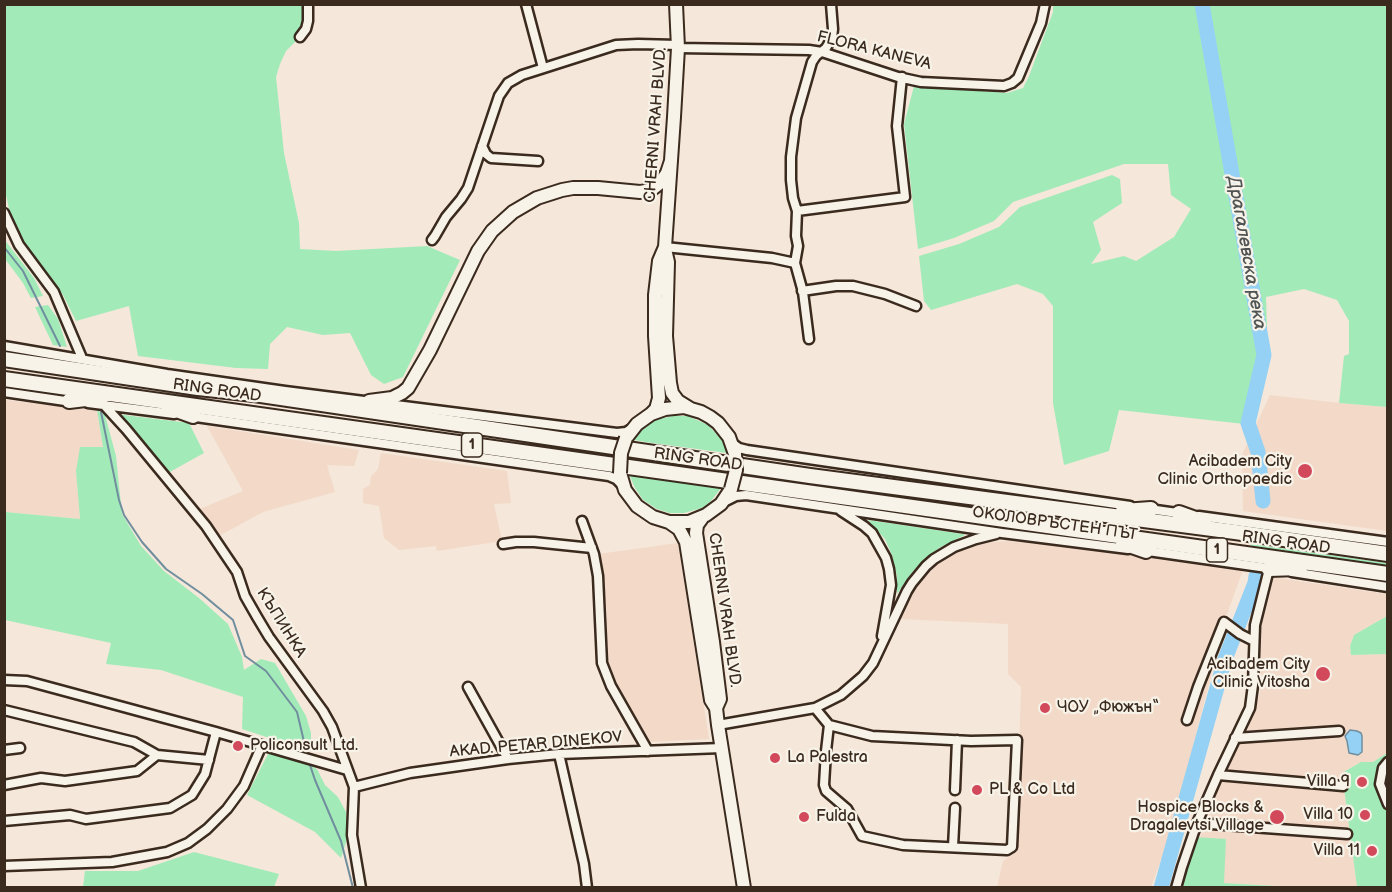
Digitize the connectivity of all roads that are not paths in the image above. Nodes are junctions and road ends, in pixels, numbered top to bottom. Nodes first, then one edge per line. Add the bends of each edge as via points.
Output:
1 (308, 4) edge
2 (526, 4) edge
3 (676, 4) edge
4 (831, 4) edge
5 (1045, 4) edge
6 (300, 37) dead end
7 (678, 47) junction
8 (822, 52) junction
9 (543, 68) junction
10 (902, 77) junction
11 (482, 145) junction
12 (538, 161) dead end
13 (670, 161) junction
14 (797, 211) junction
15 (4, 213) edge
16 (432, 240) dead end
17 (664, 247) junction
18 (795, 263) junction
19 (802, 291) junction
20 (916, 306) dead end
21 (809, 339) dead end
22 (4, 346) edge
23 (82, 358) junction
24 (4, 359) edge
25 (122, 366) junction
26 (4, 378) edge
27 (153, 381) junction
28 (285, 391) junction
29 (4, 392) edge
30 (119, 394) junction
31 (254, 394) junction
32 (143, 397) junction
33 (69, 401) junction
34 (369, 401) junction
35 (104, 405) junction
36 (691, 409) junction
37 (651, 414) junction
38 (193, 416) junction
39 (630, 433) junction
40 (733, 449) junction
41 (625, 490) junction
42 (721, 504) junction
43 (837, 508) junction
44 (1151, 509) junction
45 (1097, 513) junction
46 (1179, 513) junction
47 (702, 518) junction
48 (582, 521) dead end
49 (669, 522) junction
50 (1002, 532) junction
51 (1090, 532) junction
52 (1235, 532) junction
53 (1388, 542) edge
54 (503, 544) dead end
55 (592, 548) junction
56 (1146, 551) junction
57 (1388, 554) edge
58 (1344, 567) junction
59 (1269, 569) junction
60 (1388, 574) edge
61 (1388, 587) edge
62 (1254, 641) junction
63 (880, 648) junction
64 (4, 681) edge
65 (468, 687) dead end
66 (716, 708) junction
67 (815, 708) junction
68 (4, 710) edge
69 (1187, 720) dead end
70 (718, 725) junction
71 (829, 725) junction
72 (1339, 731) dead end
73 (216, 732) junction
74 (1235, 738) junction
75 (957, 740) junction
76 (262, 745) junction
77 (20, 748) dead end
78 (722, 748) junction
79 (4, 750) edge
80 (648, 751) junction
81 (559, 754) junction
82 (157, 755) junction
83 (508, 759) junction
84 (209, 760) junction
85 (1388, 762) edge
86 (347, 770) junction
87 (1218, 775) junction
88 (4, 785) edge
89 (1343, 786) dead end
90 (354, 787) junction
91 (955, 790) dead end
92 (1388, 804) edge
93 (955, 808) dead end
94 (4, 821) edge
95 (1197, 824) junction
96 (1347, 834) dead end
97 (954, 847) junction
98 (4, 866) edge
99 (361, 888) edge
100 (587, 888) edge
101 (744, 888) edge
102 (1176, 888) edge

1 - 6 street via 308,21
2 - 9 street
3 - 7 main road, CHERNI VRAH BLVD.
4 - 8 street via 832,38
5 - 10 street, FLORA KANEVA via 1018,78 1009,85
7 - 8 street, FLORA KANEVA
7 - 9 street, FLORA KANEVA via 616,45
7 - 13 main road, CHERNI VRAH BLVD.
8 - 10 street, FLORA KANEVA
8 - 14 street via 812,62 793,134 791,180
9 - 11 street, FLORA KANEVA via 522,75 503,89
10 - 14 street via 897,126 905,197
11 - 12 street via 491,158
11 - 16 street, FLORA KANEVA via 468,188
13 - 17 main road, CHERNI VRAH BLVD.
13 - 34 main road via 667,173 651,190 573,188 537,198 513,212 478,251 405,392
14 - 18 street
15 - 23 street via 19,245 54,292
17 - 18 street
17 - 36 main road, CHERNI VRAH BLVD. via 668,262 666,336 670,383 672,393
17 - 37 main road, CHERNI VRAH BLVD. via 655,295 659,398
18 - 19 street
19 - 20 street via 853,286
19 - 21 street
22 - 23 street, RING ROAD
23 - 25 street, RING ROAD
24 - 27 highway, RING ROAD / 1
25 - 27 highway
25 - 28 street, RING ROAD
26 - 30 highway, RING ROAD / 1
27 - 31 highway, RING ROAD / 1
28 - 31 highway
28 - 34 street, RING ROAD
29 - 33 street, RING ROAD
30 - 32 highway, RING ROAD / 1
30 - 33 highway
31 - 45 highway, RING ROAD / 1 via 810,476
32 - 38 highway
32 - 51 highway, RING ROAD / 1
33 - 35 street, RING ROAD
34 - 39 street, RING ROAD
35 - 38 street, RING ROAD
35 - 86 street, КЪПИНКА via 188,502 237,572 245,596 269,637 332,727
36 - 37 main road via 671,408
36 - 40 main road via 715,420
37 - 39 main road
38 - 41 street, RING ROAD via 609,476
39 - 41 main road, bridge via 621,453 620,473
40 - 42 main road, bridge via 736,470
40 - 44 street, ОКОЛОВРЪСТЕН ПЪТ
41 - 49 main road via 644,512
42 - 43 street, ОКОЛОВРЪСТЕН ПЪТ via 746,495
42 - 47 main road
43 - 50 street, ОКОЛОВРЪСТЕН ПЪТ
43 - 63 street via 872,533 886,558 891,585
44 - 45 highway
44 - 46 street, ОКОЛОВРЪСТЕН ПЪТ
45 - 52 highway, RING ROAD / 1
46 - 52 highway
46 - 53 street, ОКОЛОВРЪСТЕН ПЪТ
47 - 49 main road
47 - 66 main road, CHERNI VRAH BLVD. via 696,533 720,699
48 - 55 street
49 - 66 main road, CHERNI VRAH BLVD. via 679,529 686,542 711,700
50 - 56 street, ОКОЛОВРЪСТЕН ПЪТ
50 - 63 street via 954,547 926,566 907,591
51 - 56 highway
51 - 58 highway, RING ROAD / 1
52 - 57 highway, RING ROAD / 1
54 - 55 street via 534,542
55 - 80 street via 598,576 603,663 611,687
56 - 59 street, ОКОЛОВРЪСТЕН ПЪТ
58 - 59 highway
58 - 60 highway, RING ROAD / 1
59 - 61 street, ОКОЛОВРЪСТЕН ПЪТ
59 - 62 street
62 - 69 street via 1224,622
62 - 74 street via 1250,708
63 - 67 street via 863,676 841,695
64 - 73 street via 27,681
65 - 83 street
66 - 70 main road, CHERNI VRAH BLVD.
67 - 70 street
67 - 71 street
68 - 82 street via 134,741
70 - 78 main road, CHERNI VRAH BLVD.
71 - 75 street via 872,736
71 - 97 street via 824,785 847,809 865,838 903,845
72 - 74 street
73 - 76 street
73 - 84 street
74 - 87 street
75 - 91 street
75 - 97 street via 1017,740 1012,847
76 - 86 street
76 - 98 street via 244,786 228,809 188,843 166,852 112,862
77 - 79 street
78 - 80 street, AKAD. PETAR DINEKOV
78 - 101 main road, CHERNI VRAH BLVD.
80 - 81 street, AKAD. PETAR DINEKOV
81 - 83 street, AKAD. PETAR DINEKOV
81 - 100 street
82 - 84 street
82 - 88 street via 137,771 65,781 41,778
83 - 90 street, AKAD. PETAR DINEKOV via 410,773
84 - 94 street via 192,795 170,808 86,819 70,815
85 - 92 street via 1380,784
86 - 90 street, КЪПИНКА
87 - 89 street
87 - 95 street
90 - 99 street, КЪПИНКА via 352,835
93 - 97 street
95 - 96 street
95 - 102 street

